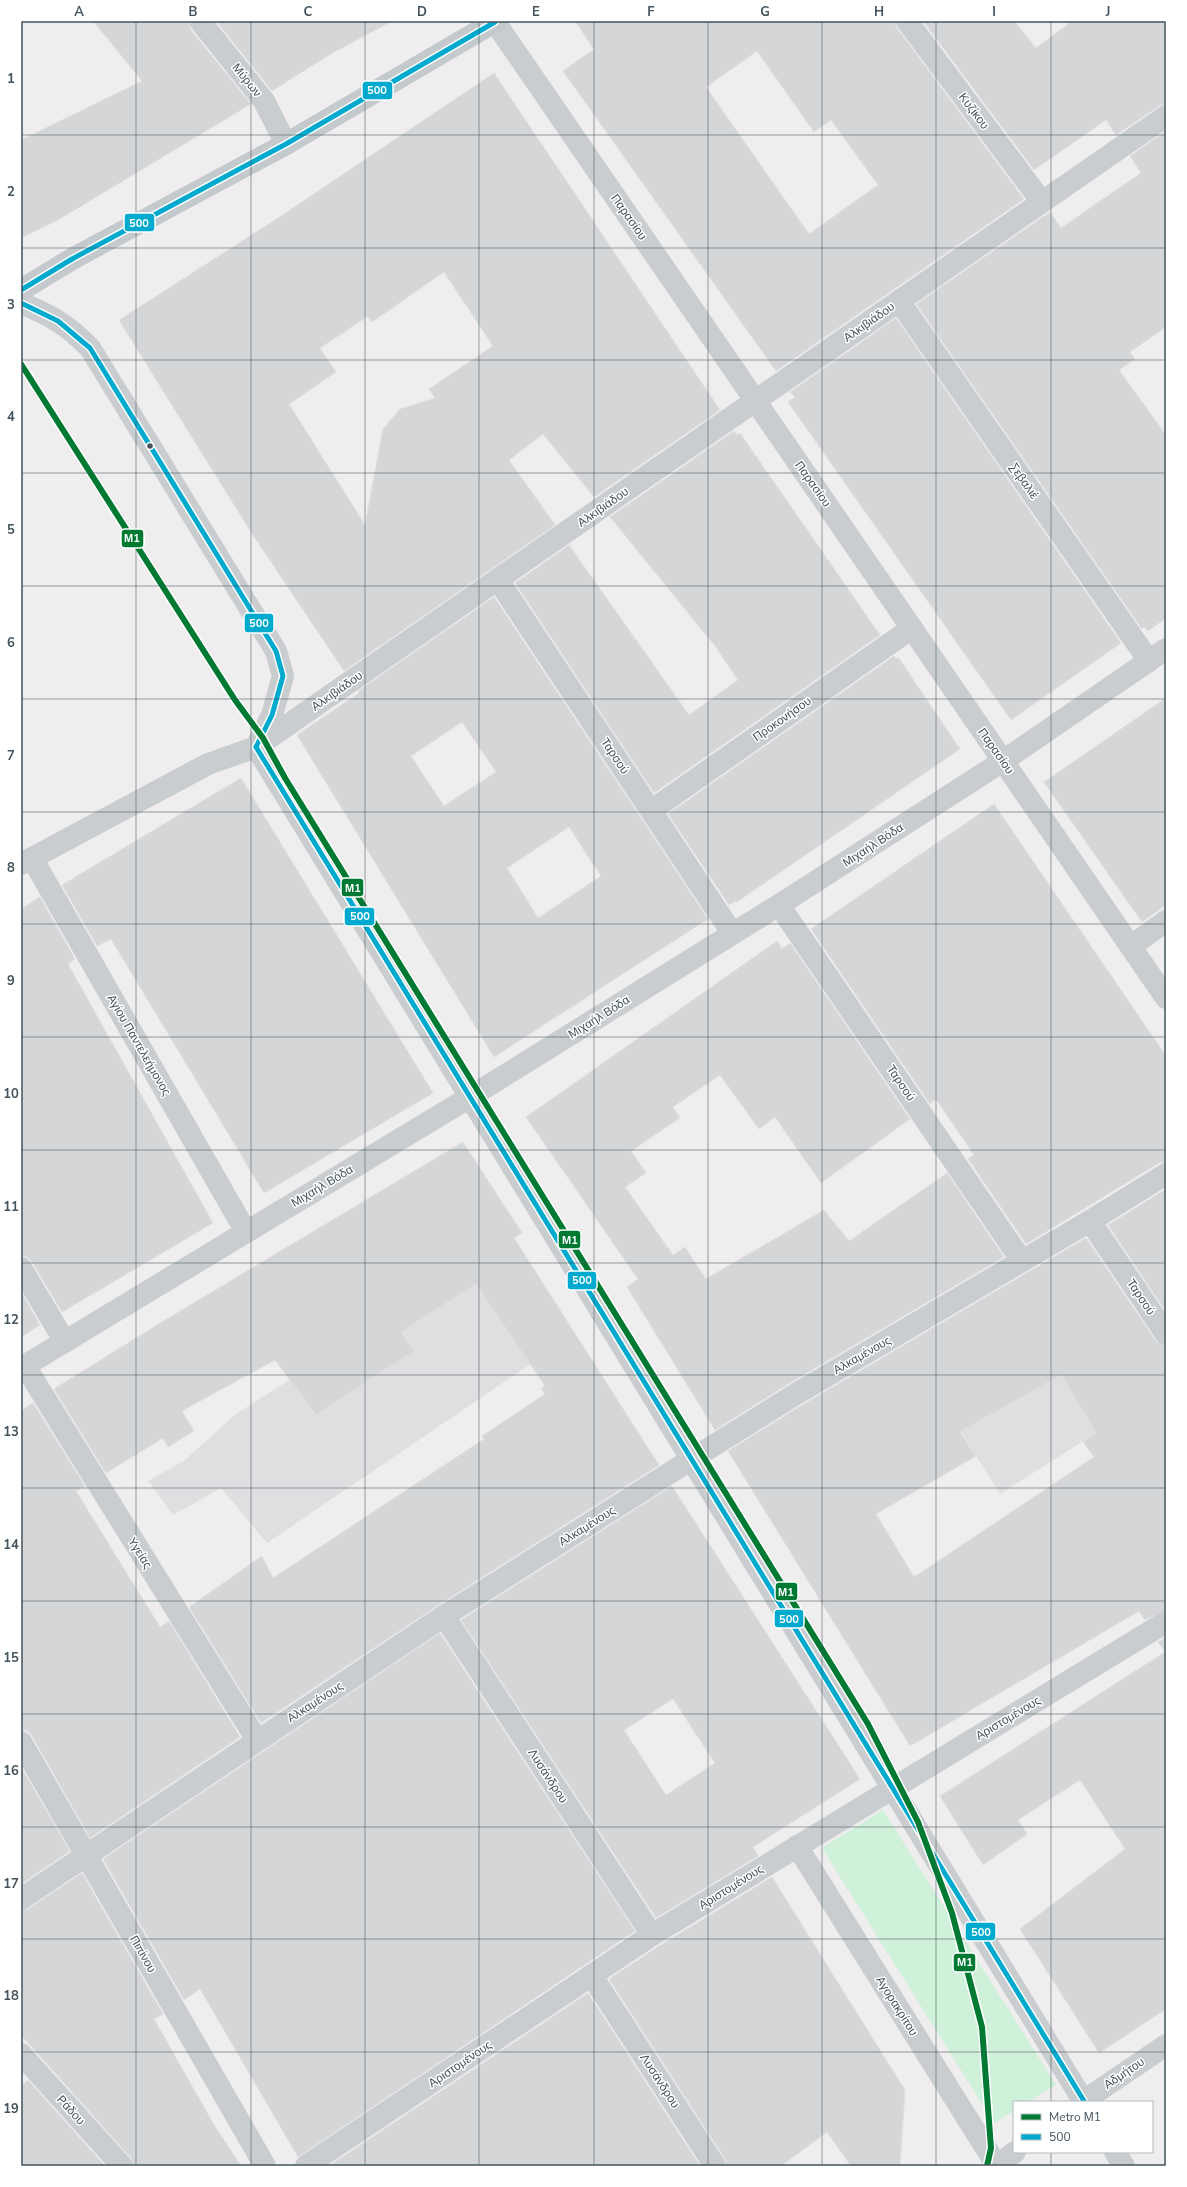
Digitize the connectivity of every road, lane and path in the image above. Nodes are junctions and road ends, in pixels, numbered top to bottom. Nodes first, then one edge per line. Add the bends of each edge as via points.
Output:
1 (200, 21) edge
2 (495, 21) edge
3 (907, 21) edge
4 (1166, 116) edge
5 (286, 144) junction
6 (1042, 202) junction
7 (21, 290) edge
8 (899, 301) junction
9 (21, 303) edge
10 (755, 401) junction
11 (498, 580) junction
12 (912, 628) junction
13 (1157, 655) edge
14 (256, 747) junction
15 (1003, 761) junction
16 (652, 810) junction
17 (27, 861) edge
18 (779, 905) junction
19 (1166, 921) edge
20 (732, 933) junction
21 (1130, 946) junction
22 (1166, 998) edge
23 (470, 1097) junction
24 (1166, 1174) edge
25 (1090, 1221) junction
26 (246, 1232) junction
27 (1022, 1261) junction
28 (21, 1268) edge
29 (1166, 1334) edge
30 (64, 1342) junction
31 (23, 1367) edge
32 (692, 1459) junction
33 (444, 1616) junction
34 (1166, 1622) edge
35 (257, 1740) junction
36 (21, 1742) edge
37 (892, 1787) junction
38 (797, 1846) junction
39 (85, 1854) junction
40 (21, 1899) edge
41 (652, 1935) junction
42 (592, 1976) junction
43 (1166, 2045) edge
44 (21, 2054) edge
45 (1082, 2101) edge
46 (1084, 2101) edge
47 (1013, 2153) edge
48 (1116, 2153) edge
49 (122, 2166) edge
50 (265, 2166) edge
51 (306, 2166) edge
52 (715, 2166) edge
53 (997, 2166) edge
54 (1124, 2166) edge

1 - 5 street, Μύρων via 264,101
2 - 5 main road
2 - 10 street, Παρασίου
3 - 6 street, Κυζίκου
4 - 6 street, Αλκιβιάδου
5 - 7 main road via 72,259
6 - 8 street, Αλκιβιάδου
8 - 10 street, Αλκιβιάδου
8 - 13 street, Σεβαλιέ
9 - 14 street via 69,327 90,348 276,651 282,676 272,715
10 - 11 street, Αλκιβιάδου
10 - 12 street, Παρασίου
11 - 14 street, Αλκιβιάδου
11 - 16 street, Ταρσού
12 - 15 street, Παρασίου
12 - 16 street, Προκονήσου
13 - 15 street, Μιχαήλ Βόδα
14 - 17 street, Αλκιβιάδου via 208,764
14 - 23 street
15 - 18 street, Μιχαήλ Βόδα
15 - 21 street, Παρασίου
16 - 20 street, Ταρσού
17 - 26 street, Αγίου Παντελεήμονος
18 - 20 street, Μιχαήλ Βόδα
18 - 27 street, Ταρσού
19 - 21 street
20 - 23 street, Μιχαήλ Βόδα
21 - 22 street, Παρασίου
23 - 26 street, Μιχαήλ Βόδα
23 - 32 street
24 - 25 street, Αλκαμένους
25 - 27 street, Αλκαμένους
25 - 29 street, Ταρσού
26 - 30 street, Μιχαήλ Βόδα
27 - 32 street, Αλκαμένους via 796,1394
28 - 30 street
30 - 31 street, Μιχαήλ Βόδα
31 - 35 street, Υγείας
32 - 33 street, Αλκαμένους
32 - 37 street
33 - 35 street, Αλκαμένους
33 - 41 street, Λυσάνδρου
34 - 37 street, Αριστομένους
35 - 39 street, Αλκαμένους
36 - 39 street, Πιπίνου
37 - 38 street, Αριστομένους
37 - 45 street
38 - 41 street, Αριστομένους
38 - 53 street, Αγορακρίτου
39 - 40 street, Αλκαμένους
39 - 50 street, Πιπίνου
41 - 42 street, Αριστομένους
42 - 51 street, Αριστομένους
42 - 52 street, Λυσάνδρου
43 - 46 street, Αδμήτου
44 - 49 street, Ράδου
47 - 53 street
48 - 54 street

